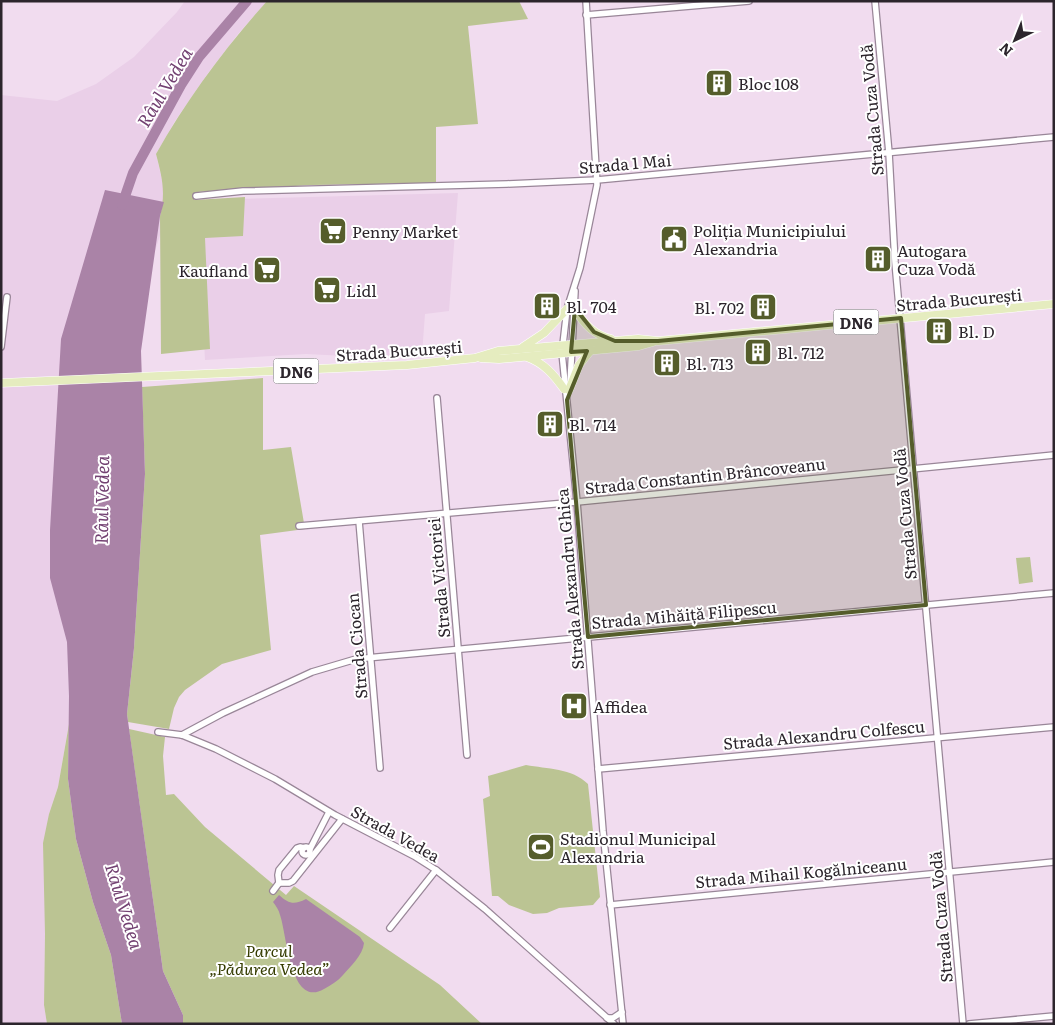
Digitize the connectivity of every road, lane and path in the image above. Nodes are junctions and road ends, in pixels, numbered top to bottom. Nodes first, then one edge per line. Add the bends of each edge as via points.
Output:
1 (586, 1) edge
2 (750, 1) edge
3 (875, 1) edge
4 (586, 15) junction
5 (1054, 137) edge
6 (889, 153) junction
7 (597, 180) junction
8 (196, 196) dead end
9 (575, 287) junction
10 (7, 297) dead end
11 (1054, 304) edge
12 (575, 308) junction
13 (566, 309) junction
14 (901, 318) junction
15 (615, 341) junction
16 (658, 341) junction
17 (1, 347) edge
18 (572, 348) junction
19 (562, 349) junction
20 (591, 350) junction
21 (523, 352) junction
22 (1, 383) edge
23 (567, 389) junction
24 (437, 398) dead end
25 (1054, 456) edge
26 (914, 468) junction
27 (577, 502) junction
28 (446, 514) junction
29 (359, 521) junction
30 (298, 526) dead end
31 (1054, 593) edge
32 (926, 605) junction
33 (588, 637) junction
34 (459, 650) junction
35 (371, 658) junction
36 (1054, 726) edge
37 (158, 732) dead end
38 (182, 734) junction
39 (938, 738) junction
40 (468, 755) dead end
41 (380, 768) dead end
42 (598, 769) junction
43 (329, 812) junction
44 (342, 819) junction
45 (309, 852) junction
46 (1054, 862) edge
47 (436, 870) junction
48 (950, 872) junction
49 (279, 883) junction
50 (273, 891) dead end
51 (610, 905) junction
52 (390, 928) dead end
53 (622, 1012) junction
54 (1054, 1016) edge
55 (607, 1018) junction
56 (614, 1024) edge
57 (623, 1024) edge
58 (963, 1024) edge
59 (969, 1024) edge

1 - 4 street, Strada Alexandru Ghica
2 - 4 street
3 - 6 street, Strada Cuza Vodă
4 - 7 street, Strada Alexandru Ghica
5 - 6 street, Strada 1 Mai
6 - 7 street, Strada 1 Mai
6 - 14 street, Strada Cuza Vodă
7 - 8 street, Strada 1 Mai via 243,191
7 - 9 street, Strada Alexandru Ghica
9 - 12 street, Strada Alexandru Ghica
9 - 13 street, Strada Alexandru Ghica
10 - 17 street
11 - 14 main road, Strada București / DN6
12 - 15 main road via 594,332
12 - 18 street, Strada Alexandru Ghica
13 - 19 street, Strada Alexandru Ghica
13 - 21 main road
14 - 16 main road, Strada București / DN6
14 - 26 street, Strada Cuza Vodă
15 - 16 main road, Strada București / DN6
15 - 18 main road, Strada București / DN6
16 - 20 main road, Strada București / DN6
18 - 19 main road, Strada București / DN6
18 - 20 main road, Strada București / DN6
18 - 23 street, Strada Alexandru Ghica
19 - 21 main road, Strada București / DN6
19 - 23 street, Strada Alexandru Ghica
20 - 23 main road
21 - 22 main road, Strada București / DN6 via 499,359 475,358 407,365
21 - 23 main road via 543,365
23 - 27 street, Strada Alexandru Ghica
24 - 28 street, Strada Victoriei
25 - 26 street, Strada Constantin Brâncoveanu
26 - 27 street, Strada Constantin Brâncoveanu
26 - 32 street, Strada Cuza Vodă
27 - 28 street, Strada Constantin Brâncoveanu
27 - 33 street, Strada Alexandru Ghica
28 - 29 street, Strada Constantin Brâncoveanu
28 - 34 street, Strada Victoriei
29 - 30 street, Strada Constantin Brâncoveanu
29 - 35 street, Strada Ciocan
31 - 32 street, Strada Mihăiță Filipescu
32 - 33 street, Strada Mihăiță Filipescu
32 - 39 street, Strada Cuza Vodă
33 - 34 street, Strada Mihăiță Filipescu
33 - 42 street, Strada Alexandru Ghica
34 - 35 street, Strada Mihăiță Filipescu
34 - 40 street, Strada Victoriei
35 - 38 street, Strada Mihăiță Filipescu via 312,672
35 - 41 street, Strada Ciocan
36 - 39 street, Strada Alexandru Colfescu
37 - 38 street, Strada Vedea
38 - 43 street, Strada Vedea via 262,773
39 - 42 street, Strada Alexandru Colfescu
39 - 48 street, Strada Cuza Vodă
42 - 51 street, Strada Alexandru Ghica
43 - 44 street, Strada Vedea
43 - 45 street
44 - 45 street
44 - 47 street, Strada Vedea
45 - 49 street via 290,883
45 - 49 street via 297,848 279,870
46 - 48 street, Strada Mihail Kogălniceanu
47 - 52 street
47 - 55 street, Strada Vedea via 496,918
48 - 51 street, Strada Mihail Kogălniceanu
48 - 58 street, Strada Cuza Vodă
49 - 50 street
51 - 53 street, Strada Alexandru Ghica
53 - 55 street
53 - 57 street, Strada Alexandru Ghica
54 - 59 street
55 - 56 street, Strada Vedea

